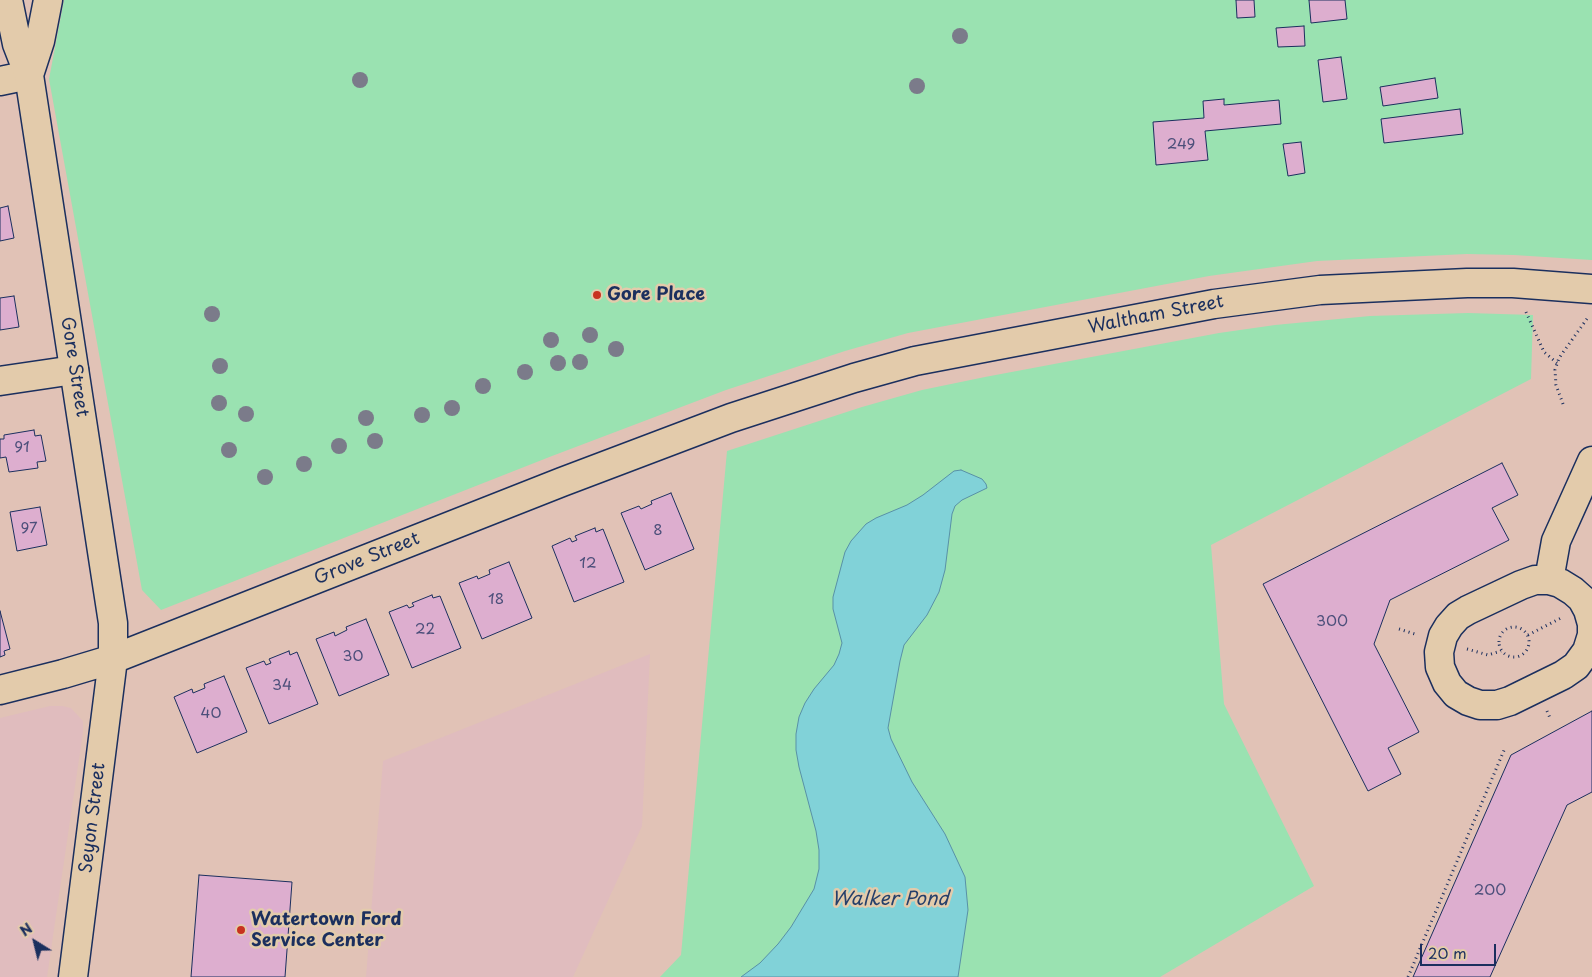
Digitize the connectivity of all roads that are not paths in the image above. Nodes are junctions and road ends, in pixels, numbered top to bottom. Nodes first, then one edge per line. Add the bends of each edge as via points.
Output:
1 (8, 0) edge
2 (48, 0) edge
3 (29, 75) junction
4 (0, 81) edge
5 (1592, 289) edge
6 (74, 370) junction
7 (0, 382) edge
8 (731, 418) joint
9 (1592, 460) edge
10 (1549, 580) junction
11 (113, 659) junction
12 (0, 690) edge
13 (73, 977) edge

1 - 3 street, Gore Street via 17,44
2 - 3 street, Gore Street
3 - 4 street
3 - 6 street, Gore Street
5 - 8 street, Waltham Street via 1467,282 1368,286 1272,295 915,361
6 - 7 street
6 - 11 street, Gore Street via 112,609
8 - 11 street, Grove Street
9 - 10 street via 1556,542
10 - 10 street via 1521,584 1468,610 1449,626 1439,652 1440,667 1456,694 1480,705 1497,705 1576,666 1587,651 1592,624 1582,599 1560,583
11 - 12 street, Grove Street
11 - 13 street, Seyon Street

